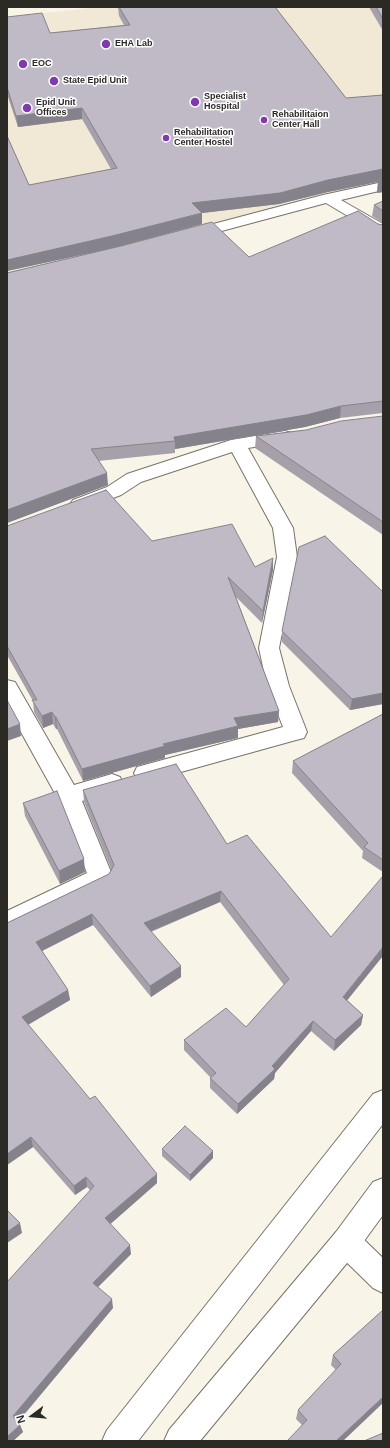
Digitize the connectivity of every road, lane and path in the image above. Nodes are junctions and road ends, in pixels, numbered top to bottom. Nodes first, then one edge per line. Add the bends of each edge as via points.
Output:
1 (383, 186) edge
2 (328, 198) junction
3 (383, 231) edge
4 (175, 238) edge
5 (305, 434) edge
6 (237, 444) junction
7 (64, 510) edge
8 (7, 688) edge
9 (68, 796) junction
10 (7, 922) edge
11 (383, 1103) edge
12 (383, 1192) edge
13 (346, 1242) junction
14 (383, 1278) edge
15 (118, 1441) edge
16 (180, 1441) edge

1 - 2 street
2 - 3 street
2 - 4 street
5 - 6 street
6 - 7 street via 134,478 114,491
6 - 9 street via 283,528 287,557 269,648 278,686 296,732
8 - 9 street
9 - 10 street via 101,877
11 - 15 street
12 - 13 street
13 - 14 street
13 - 16 street

